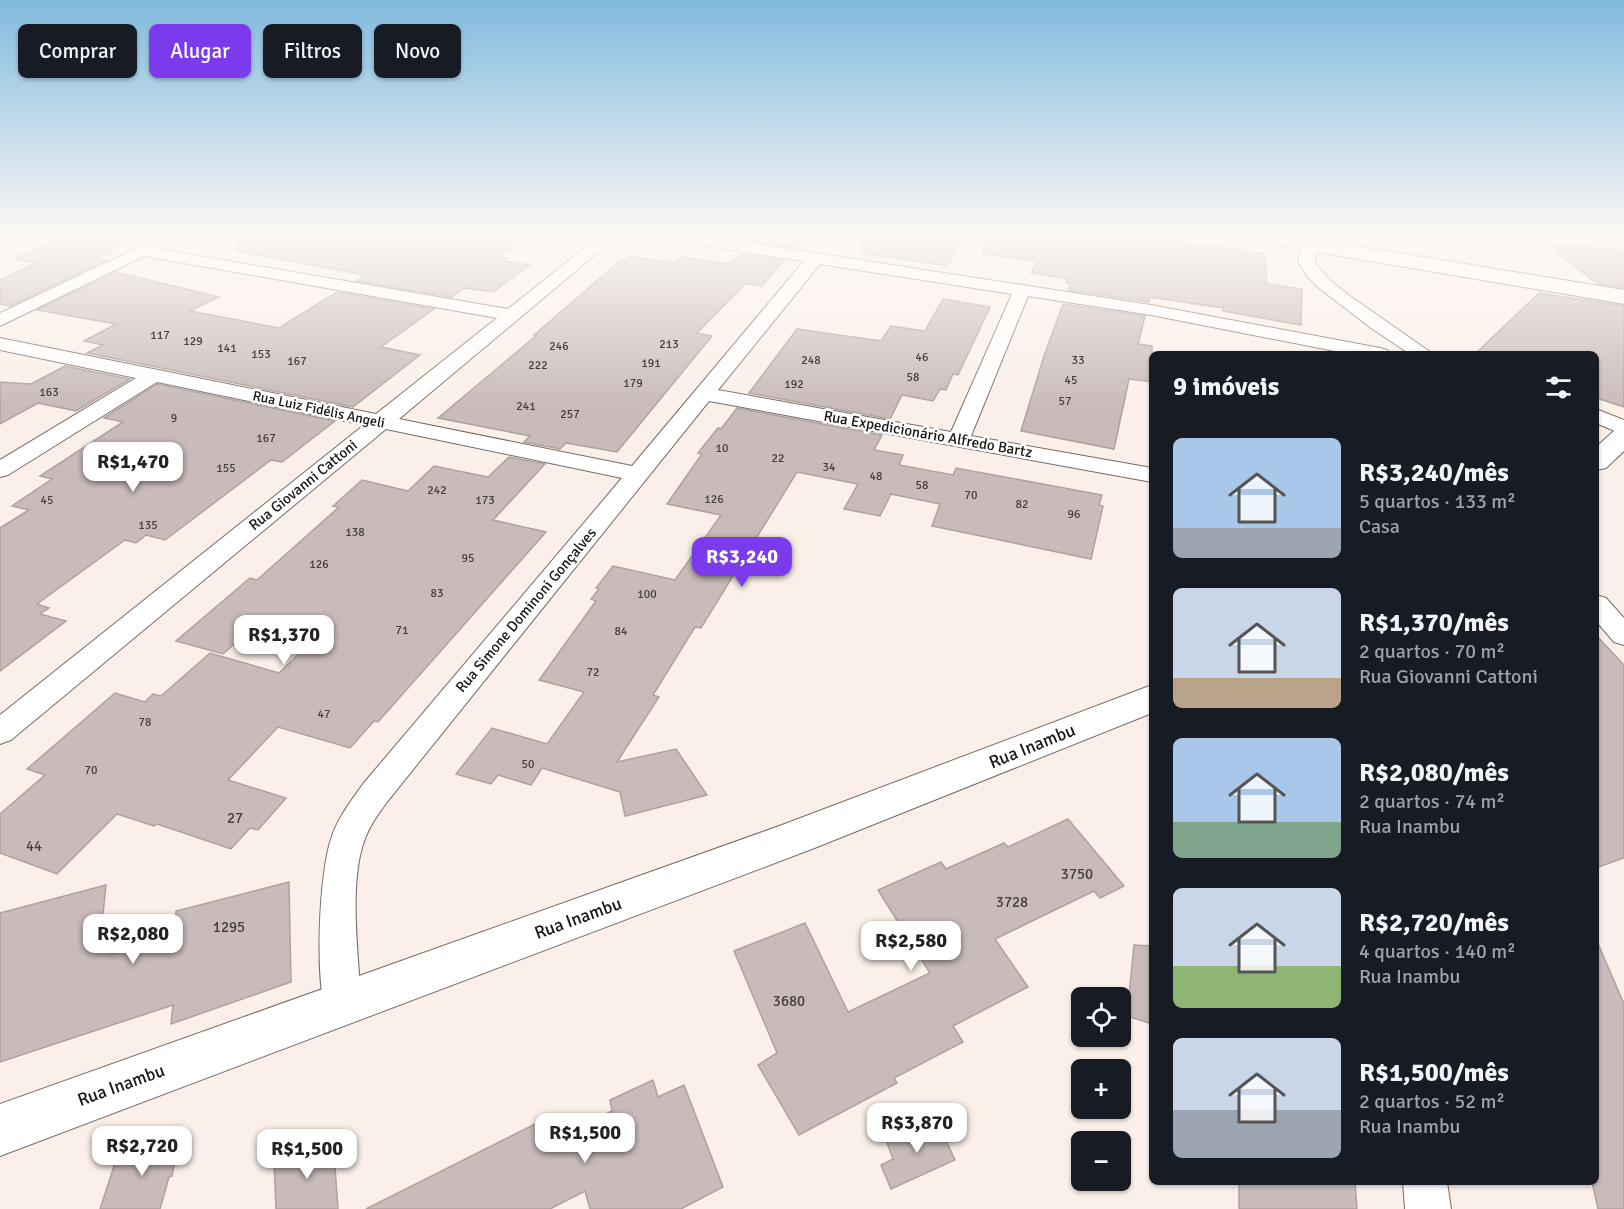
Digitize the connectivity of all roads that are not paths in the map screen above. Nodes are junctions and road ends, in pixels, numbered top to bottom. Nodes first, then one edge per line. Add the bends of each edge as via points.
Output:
1 (53, 294) edge
2 (393, 294) edge
3 (537, 294) edge
4 (786, 294) edge
5 (1020, 294) edge
6 (1048, 294) edge
7 (1338, 294) edge
8 (1608, 294) edge
9 (1624, 297) edge
10 (512, 315) junction
11 (0, 320) edge
12 (1267, 331) junction
13 (0, 344) edge
14 (1266, 351) edge
15 (1365, 351) edge
16 (1419, 351) edge
17 (155, 375) junction
18 (704, 394) junction
19 (1599, 416) edge
20 (381, 422) junction
21 (1624, 428) edge
22 (1624, 436) edge
23 (958, 440) junction
24 (1599, 459) edge
25 (0, 470) edge
26 (638, 474) junction
27 (1149, 474) edge
28 (1599, 607) edge
29 (1624, 635) edge
30 (1149, 699) edge
31 (0, 732) edge
32 (342, 1004) junction
33 (0, 1130) edge
34 (1425, 1185) edge
35 (1428, 1209) edge

1 - 11 street
2 - 10 street
3 - 10 street, Rua Giovanni Cattoni
4 - 18 street, Rua Simone Dominoni Gonçalves
5 - 23 street
6 - 12 street
7 - 16 street
8 - 9 street
10 - 20 street, Rua Giovanni Cattoni
12 - 14 street
12 - 15 street
13 - 17 street, Rua Luiz Fidélis Angeli
17 - 20 street, Rua Luiz Fidélis Angeli
17 - 25 street
18 - 23 street, Rua Expedicionário Alfredo Bartz
18 - 26 street, Rua Simone Dominoni Gonçalves
19 - 21 street
20 - 26 street, Rua Luiz Fidélis Angeli
20 - 31 street, Rua Giovanni Cattoni
22 - 24 street
23 - 27 street, Rua Expedicionário Alfredo Bartz
26 - 32 street, Rua Simone Dominoni Gonçalves via 360,814 348,839 340,874
28 - 29 street
30 - 32 street, Rua Inambu via 905,797
32 - 33 street, Rua Inambu
34 - 35 street

